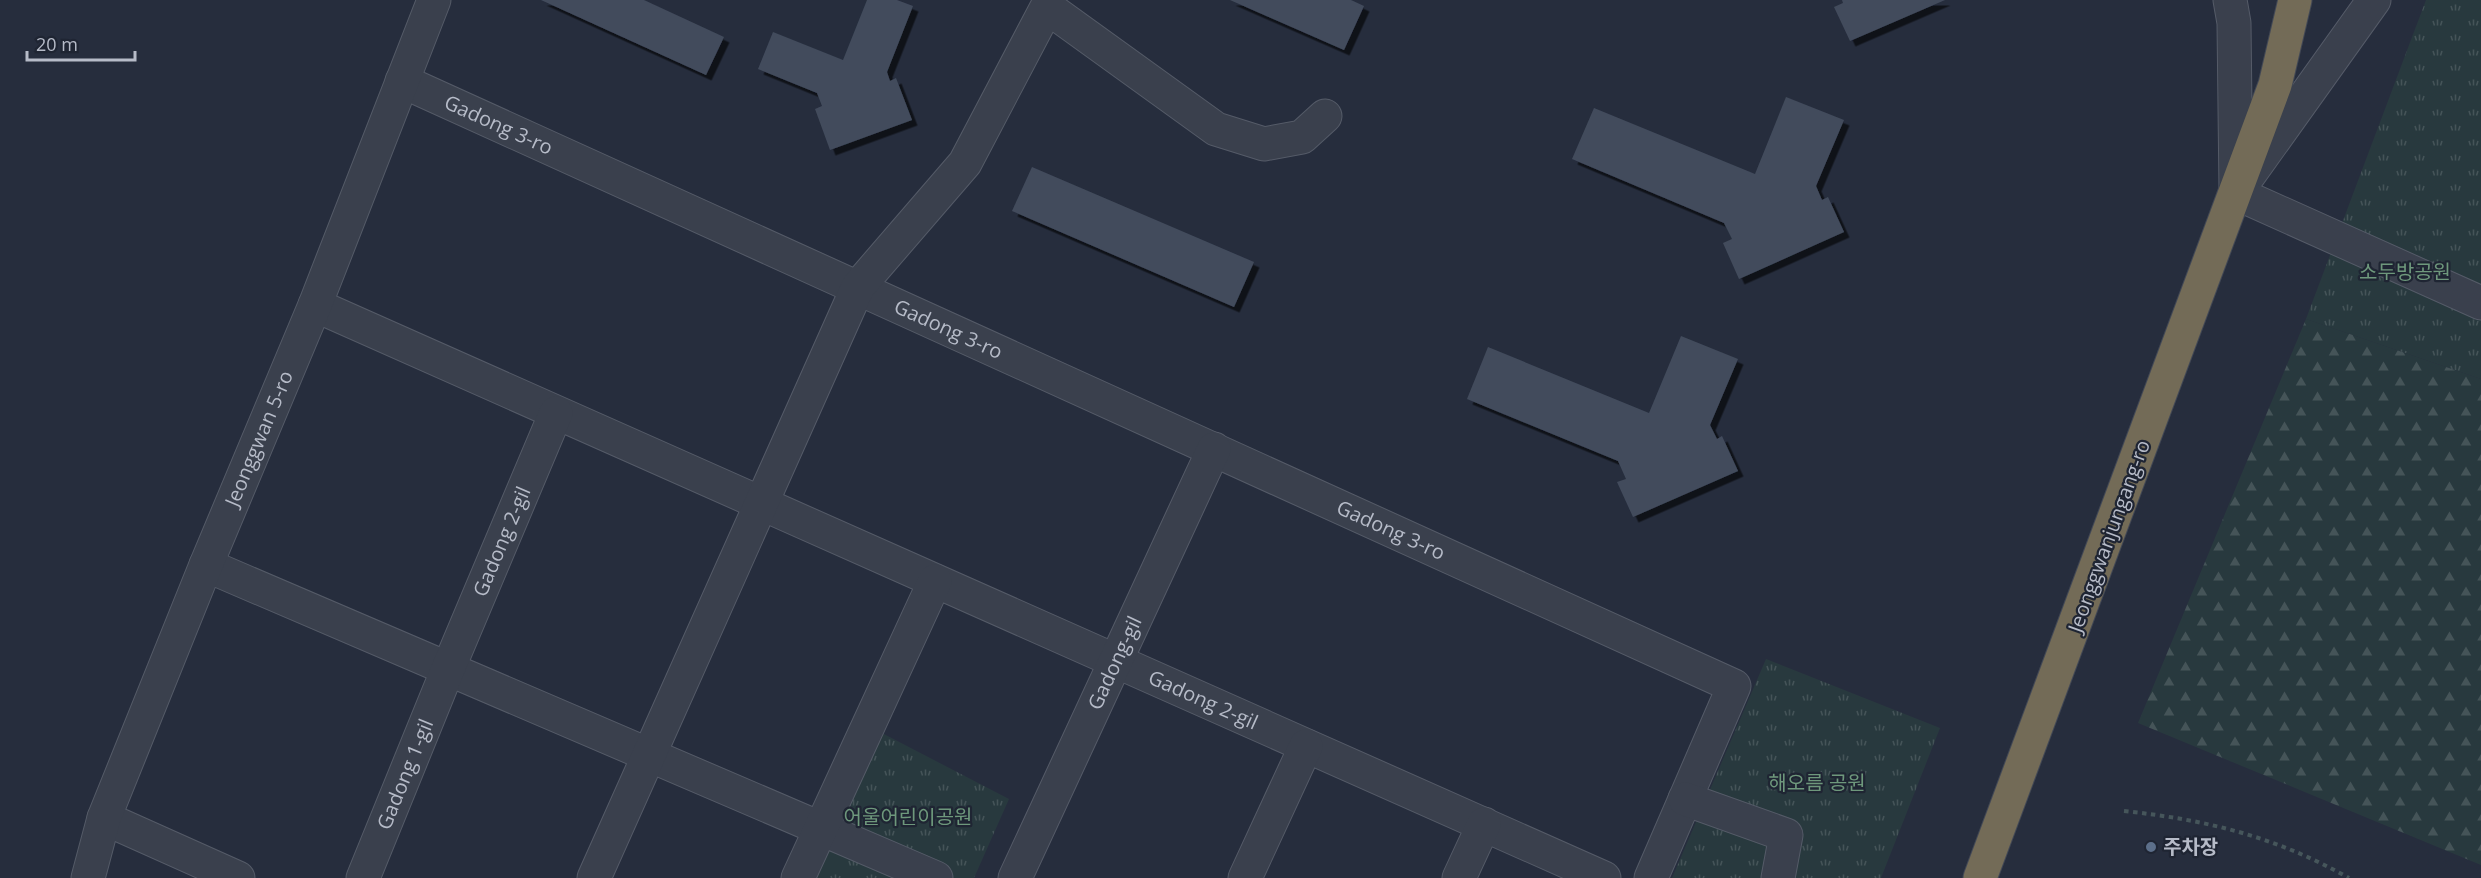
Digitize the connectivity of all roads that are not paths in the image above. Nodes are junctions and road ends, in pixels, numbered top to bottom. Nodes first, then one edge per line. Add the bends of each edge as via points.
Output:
1 (434, 0) edge
2 (2230, 0) edge
3 (2295, 0) edge
4 (2374, 0) edge
5 (1041, 2) edge
6 (402, 81) junction
7 (1325, 116) dead end
8 (2236, 193) junction
9 (858, 288) junction
10 (2481, 303) edge
11 (315, 305) junction
12 (556, 413) junction
13 (1214, 449) junction
14 (761, 504) junction
15 (206, 565) junction
16 (935, 581) junction
17 (1115, 661) junction
18 (448, 669) junction
19 (1306, 746) junction
20 (649, 755) junction
21 (1685, 799) junction
22 (104, 818) junction
23 (1484, 824) junction
24 (820, 829) junction
25 (88, 878) edge
26 (238, 878) edge
27 (363, 878) edge
28 (594, 878) edge
29 (798, 878) edge
30 (936, 878) edge
31 (1015, 878) edge
32 (1245, 878) edge
33 (1459, 878) edge
34 (1604, 878) edge
35 (1651, 878) edge
36 (1778, 878) edge
37 (1980, 878) edge

1 - 6 street, Jeonggwan 5-ro
2 - 8 street via 2234,23
3 - 8 highway, Jeonggwanjungang-ro via 2275,86
4 - 8 street
5 - 7 street via 1216,129 1264,144 1302,137
5 - 9 street via 965,163
6 - 9 street, Gadong 3-ro
6 - 11 street, Jeonggwan 5-ro
8 - 10 street
8 - 37 highway, Jeonggwanjungang-ro
9 - 13 street, Gadong 3-ro
9 - 14 street
11 - 12 street, Gadong 2-gil
11 - 15 street, Jeonggwan 5-ro
12 - 14 street, Gadong 2-gil
12 - 18 street, Gadong 2-gil
13 - 17 street, Gadong-gil
13 - 21 street, Gadong 3-ro via 1734,686
14 - 16 street, Gadong 2-gil
14 - 20 street
15 - 18 street
15 - 22 street, Jeonggwan 5-ro
16 - 17 street, Gadong 2-gil
16 - 24 street
17 - 19 street, Gadong 2-gil
17 - 31 street, Gadong-gil
18 - 20 street
18 - 27 street, Gadong 1-gil
19 - 23 street, Gadong 2-gil
19 - 32 street
20 - 24 street
20 - 28 street
21 - 35 street, Gadong 3-ro
21 - 36 street via 1786,834
22 - 25 street, Jeonggwan 5-ro
22 - 26 street
23 - 33 street
23 - 34 street, Gadong 2-gil
24 - 29 street
24 - 30 street

